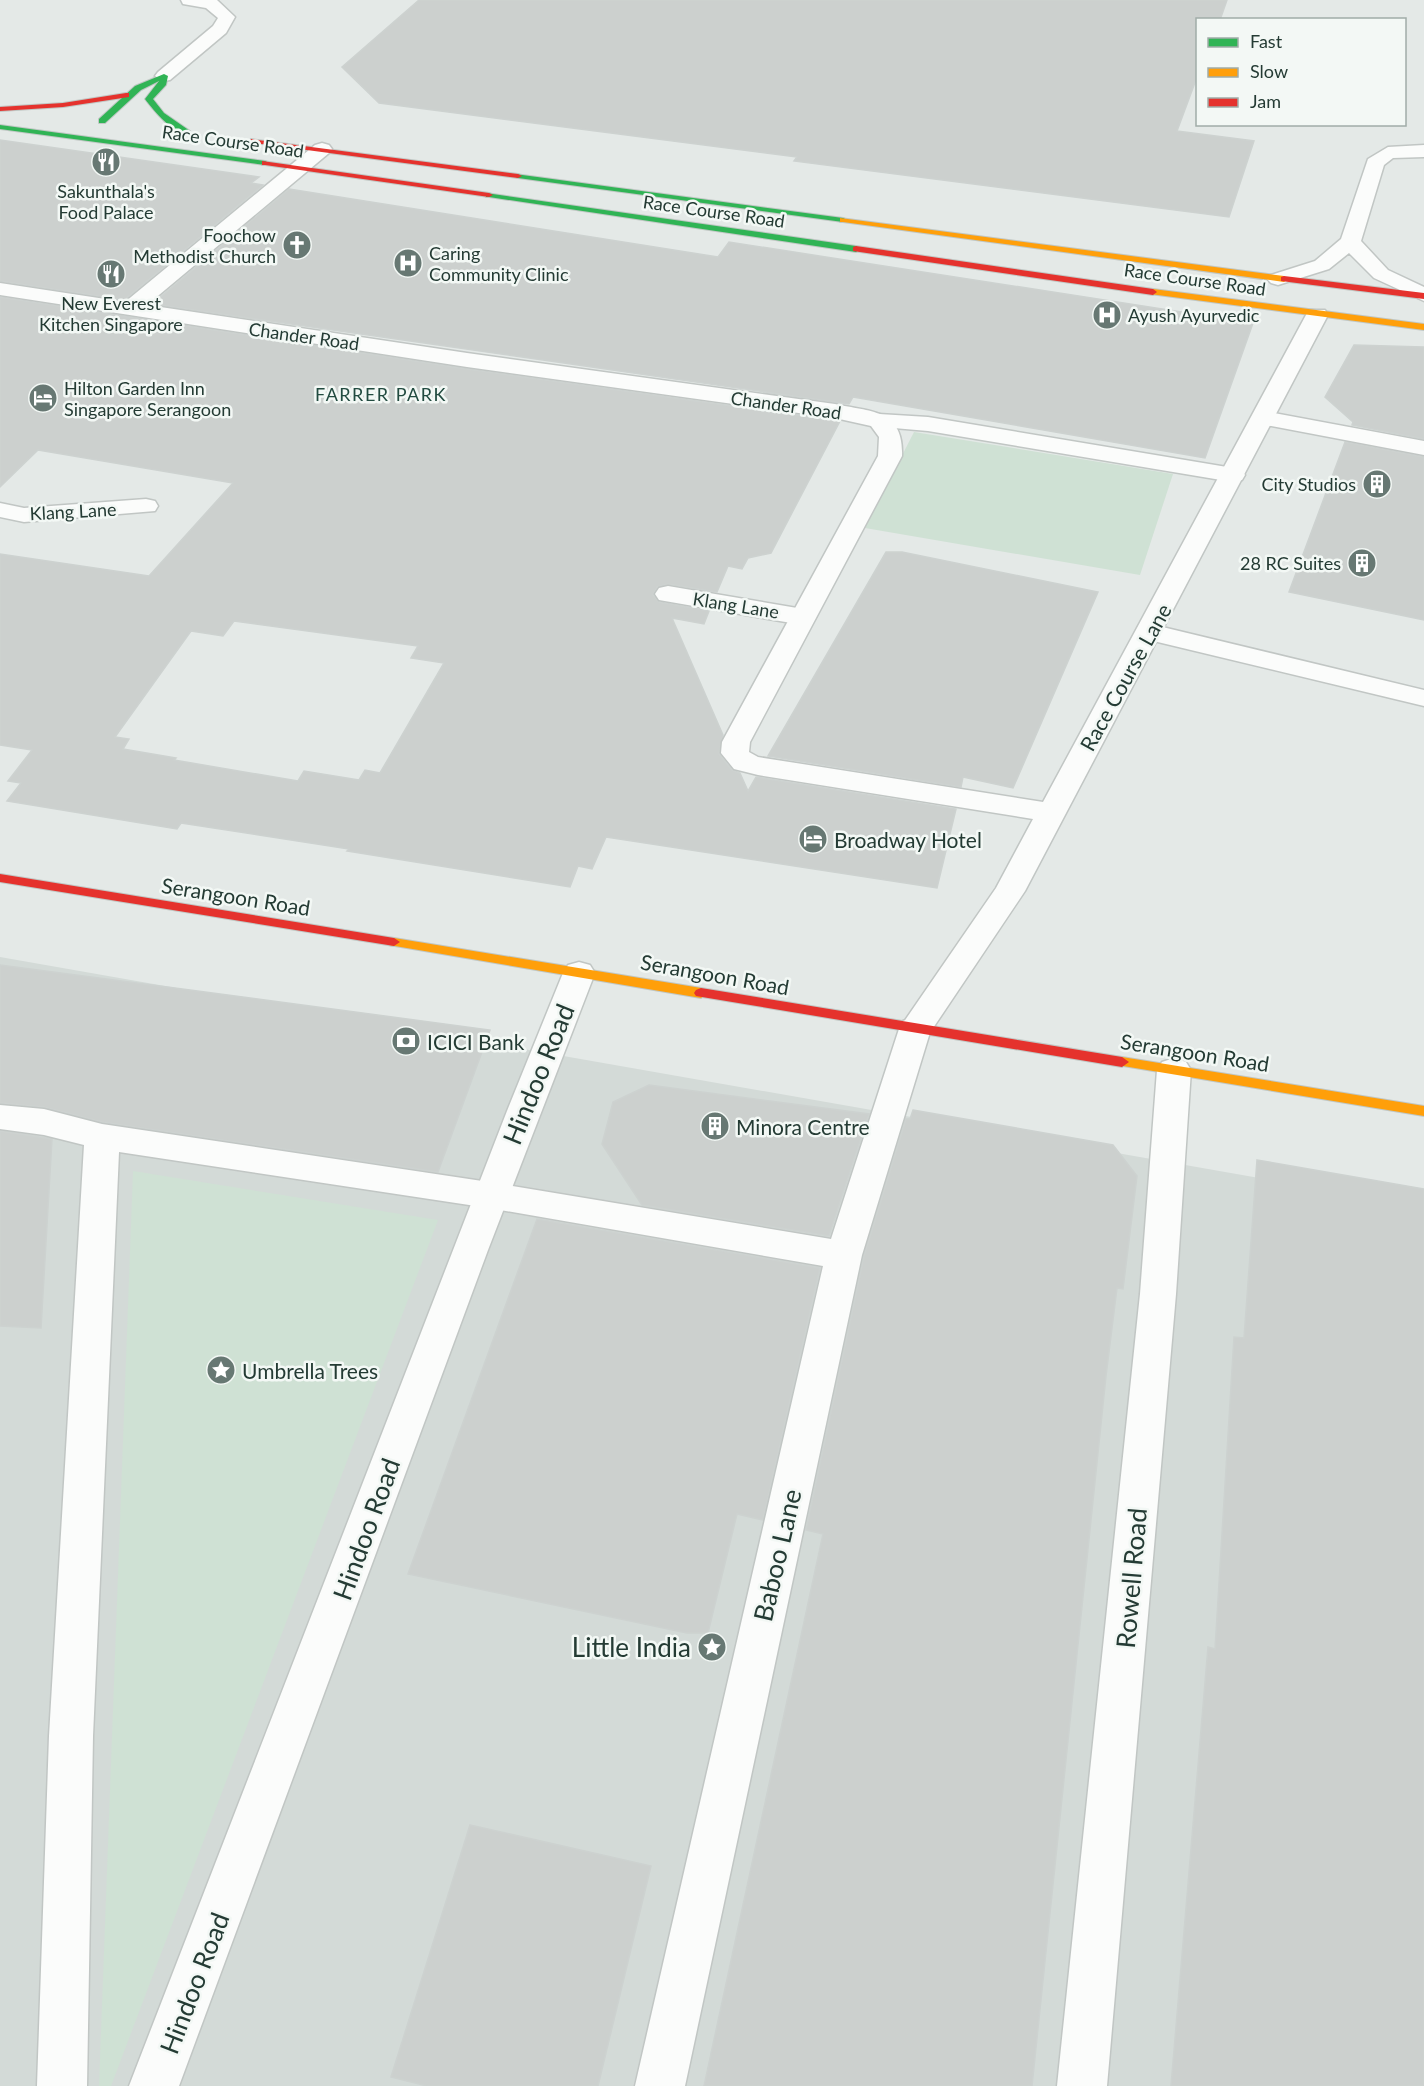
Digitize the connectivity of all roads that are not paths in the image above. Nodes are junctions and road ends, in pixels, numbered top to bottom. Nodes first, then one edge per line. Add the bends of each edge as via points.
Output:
1 (189, 0) edge
2 (164, 76) junction
3 (126, 95) junction
4 (0, 109) edge
5 (90, 120) junction
6 (123, 124) dead end
7 (0, 128) edge
8 (155, 128) dead end
9 (243, 139) dead end
10 (144, 147) junction
11 (322, 149) junction
12 (1424, 151) edge
13 (296, 169) junction
14 (1350, 242) junction
15 (1278, 279) junction
16 (0, 289) edge
17 (1424, 296) edge
18 (128, 310) junction
19 (1317, 315) junction
20 (1424, 327) edge
21 (1263, 418) junction
22 (879, 422) junction
23 (1424, 448) edge
24 (1233, 475) junction
25 (146, 507) dead end
26 (0, 510) edge
27 (668, 594) dead end
28 (803, 617) junction
29 (1150, 632) junction
30 (1424, 699) edge
31 (1051, 813) junction
32 (0, 878) edge
33 (579, 973) junction
34 (915, 1029) junction
35 (1174, 1070) junction
36 (1424, 1111) edge
37 (0, 1117) edge
38 (102, 1137) junction
39 (489, 1195) junction
40 (844, 1255) junction
41 (62, 2086) edge
42 (154, 2086) edge
43 (660, 2086) edge
44 (1082, 2086) edge

1 - 2 street via 211,4 227,17 220,29
2 - 3 street via 147,81
2 - 8 street, Race Course Road via 162,85 149,99 153,108 192,133
3 - 4 street
3 - 5 street
4 - 5 street
5 - 6 street
5 - 10 street via 112,136
7 - 10 street, Race Course Road
9 - 11 street, Race Course Road
10 - 13 street, Race Course Road
11 - 13 street
11 - 15 street, Race Course Road
12 - 14 street via 1388,153 1375,163
13 - 18 street
13 - 19 street, Race Course Road
14 - 15 street via 1322,266
14 - 17 street via 1381,274
15 - 17 street, Race Course Road
16 - 18 street, Chander Road
18 - 22 street, Chander Road via 835,411
19 - 20 street, Race Course Road
19 - 21 street, Race Course Lane
21 - 23 street
21 - 24 street, Race Course Lane
22 - 24 street, Chander Road via 928,424
22 - 28 street via 891,436 890,456
24 - 29 street, Race Course Lane
25 - 26 street, Klang Lane via 24,515
27 - 28 street, Klang Lane
28 - 31 street via 736,742 735,753 744,763
29 - 30 street
29 - 31 street, Race Course Lane
31 - 34 street, Race Course Lane via 1010,891
32 - 33 street, Serangoon Road
33 - 34 street, Serangoon Road
33 - 39 street, Hindoo Road
34 - 35 street, Serangoon Road
34 - 40 street, Baboo Lane
35 - 36 street, Serangoon Road
35 - 44 street, Rowell Road via 1158,1294
37 - 38 street via 44,1122
38 - 39 street
38 - 41 street via 71,1736
39 - 40 street
39 - 42 street, Hindoo Road
40 - 43 street, Baboo Lane

